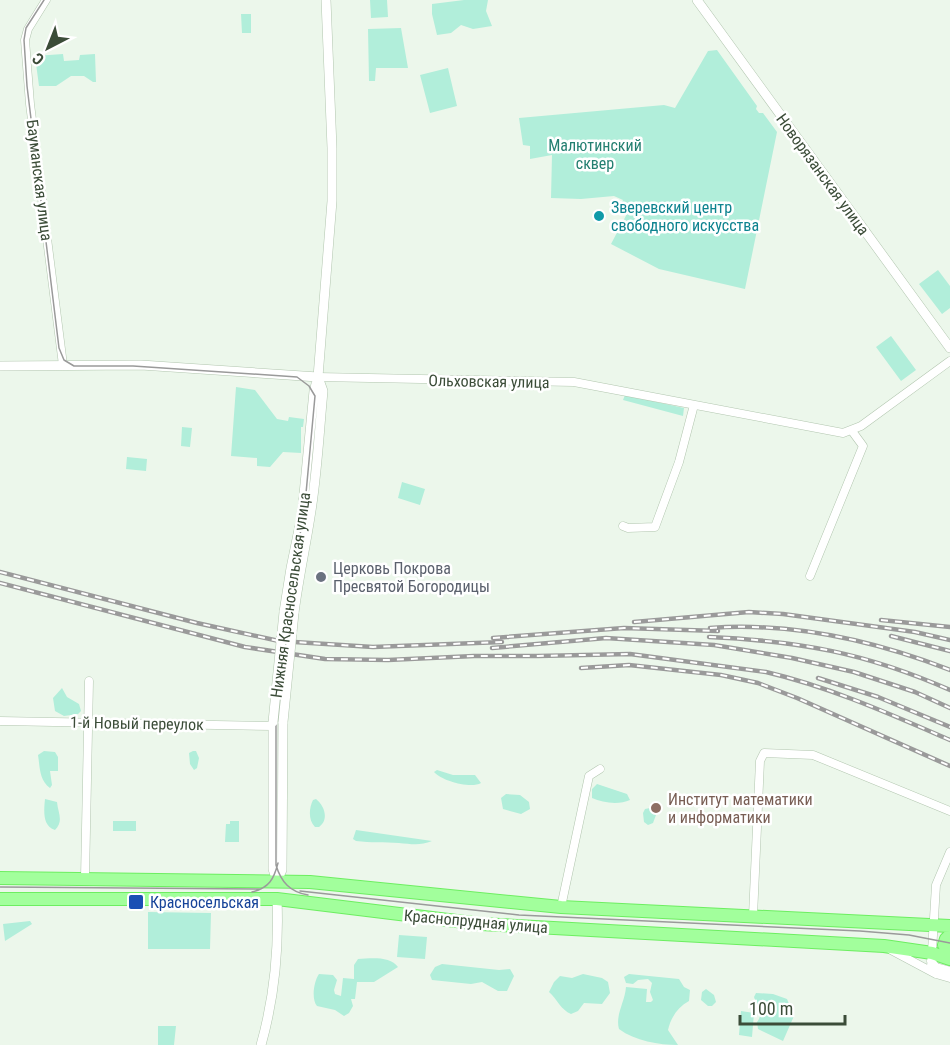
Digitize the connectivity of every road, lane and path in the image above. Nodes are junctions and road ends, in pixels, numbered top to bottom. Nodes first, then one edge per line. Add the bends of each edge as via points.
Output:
1 (46, 0) edge
2 (326, 0) edge
3 (697, 0) edge
4 (950, 348) edge
5 (950, 361) edge
6 (63, 365) junction
7 (0, 366) edge
8 (318, 377) junction
9 (694, 405) junction
10 (852, 430) junction
11 (623, 526) dead end
12 (810, 576) dead end
13 (89, 681) dead end
14 (0, 721) edge
15 (87, 722) junction
16 (277, 724) junction
17 (600, 769) dead end
18 (950, 811) edge
19 (950, 852) edge
20 (0, 878) edge
21 (85, 878) junction
22 (277, 880) junction
23 (0, 899) edge
24 (277, 899) junction
25 (561, 907) junction
26 (753, 916) junction
27 (933, 925) junction
28 (950, 926) edge
29 (950, 935) edge
30 (884, 946) junction
31 (950, 954) edge
32 (931, 957) junction
33 (950, 959) edge
34 (950, 971) edge
35 (936, 974) junction
36 (950, 978) edge
37 (261, 1045) edge

1 - 6 street, Бауманская улица via 25,40
2 - 8 street, Нижняя Красносельская улица via 332,201
3 - 4 street, Новорязанская улица
5 - 10 street
6 - 7 street, Ольховская улица
6 - 8 street, Ольховская улица via 141,364
8 - 9 street, Ольховская улица via 574,382
8 - 16 street, Нижняя Красносельская улица, bridge via 302,514 291,568
9 - 10 street, Ольховская улица via 834,432
9 - 11 street via 679,462 655,527
10 - 12 street via 863,446
13 - 15 street
14 - 15 street, 1-й Новый переулок
15 - 16 street, 1-й Новый переулок
15 - 21 street
16 - 22 street, Нижняя Красносельская улица via 282,870
17 - 25 street via 589,776
18 - 26 street via 813,754 767,752 759,761
19 - 27 street via 936,885
20 - 21 main road, Краснопрудная улица
21 - 22 main road, Краснопрудная улица
22 - 24 main road
22 - 25 main road, Краснопрудная улица
23 - 24 main road, Краснопрудная улица
24 - 30 main road, Краснопрудная улица via 481,924
24 - 37 street via 272,991
25 - 26 main road, Краснопрудная улица
26 - 27 main road, Краснопрудная улица
27 - 28 main road, Краснопрудная улица
27 - 32 street
29 - 31 main road via 944,944
30 - 32 main road, Краснопрудная улица
30 - 35 street
32 - 33 main road, Краснопрудная улица
32 - 34 street via 936,967
32 - 35 street
35 - 36 street

